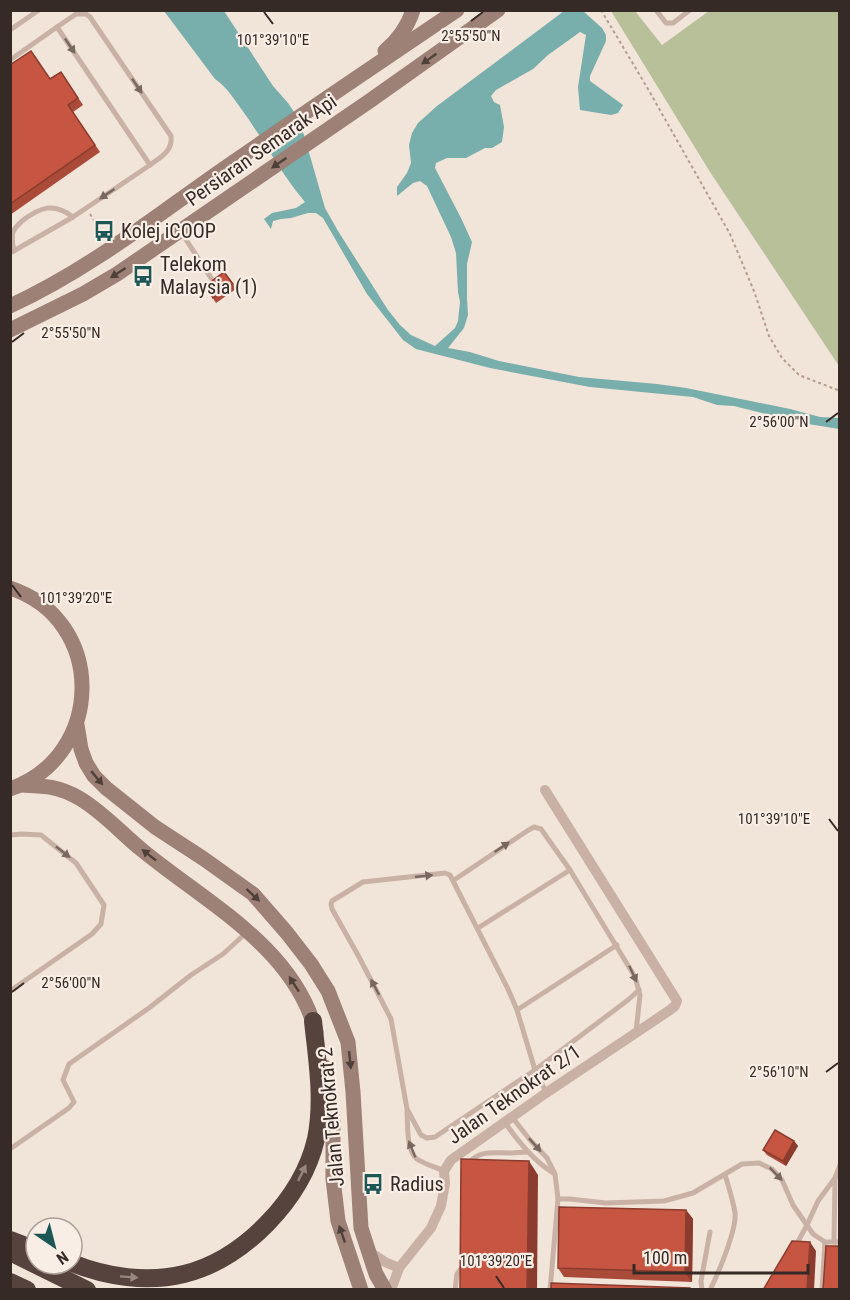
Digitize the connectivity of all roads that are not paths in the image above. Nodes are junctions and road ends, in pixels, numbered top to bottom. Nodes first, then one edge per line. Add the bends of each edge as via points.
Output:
1 (39, 10) edge
2 (412, 10) edge
3 (457, 10) edge
4 (466, 10) edge
5 (656, 10) edge
6 (690, 10) edge
7 (496, 11) edge
8 (477, 26) junction
9 (57, 27) junction
10 (10, 30) edge
11 (10, 60) edge
12 (349, 82) junction
13 (150, 165) junction
14 (73, 217) junction
15 (180, 231) junction
16 (12, 252) edge
17 (211, 279) edge
18 (10, 306) edge
19 (10, 330) edge
20 (10, 588) edge
21 (77, 725) junction
22 (16, 787) edge
23 (545, 790) dead end
24 (10, 835) edge
25 (570, 870) junction
26 (454, 880) junction
27 (478, 928) junction
28 (248, 931) junction
29 (617, 945) junction
30 (639, 990) junction
31 (10, 991) edge
32 (517, 1010) junction
33 (313, 1020) junction
34 (636, 1032) junction
35 (535, 1070) junction
36 (546, 1093) junction
37 (407, 1109) junction
38 (509, 1120) junction
39 (10, 1149) edge
40 (528, 1152) junction
41 (840, 1165) edge
42 (444, 1171) junction
43 (555, 1174) junction
44 (466, 1176) edge
45 (725, 1176) junction
46 (835, 1178) junction
47 (558, 1199) junction
48 (807, 1226) junction
49 (710, 1232) dead end
50 (825, 1242) junction
51 (837, 1242) edge
52 (368, 1251) junction
53 (10, 1252) edge
54 (791, 1253) edge
55 (463, 1255) edge
56 (84, 1268) edge
57 (399, 1268) junction
58 (10, 1282) edge
59 (550, 1289) edge
60 (558, 1289) edge
61 (27, 1290) edge
62 (87, 1290) edge
63 (361, 1290) edge
64 (385, 1290) edge
65 (391, 1290) edge
66 (455, 1290) edge
67 (702, 1290) edge
68 (710, 1290) edge
69 (822, 1290) edge

1 - 10 lane
2 - 12 main road via 408,23 390,47
3 - 12 main road, Persiaran Semarak Api
4 - 8 main road
5 - 6 lane via 666,22 674,23
7 - 8 main road, Persiaran Semarak Api
8 -> 15 main road, Persiaran Semarak Api
9 - 11 lane
9 -> 13 lane
9 -> 13 lane via 76,15 90,17 171,136 165,154
12 - 18 main road, Persiaran Semarak Api via 112,247
13 -> 14 lane
14 - 16 lane
14 - 16 lane via 54,207 38,210 15,227
15 - 17 lane
15 -> 19 main road, Persiaran Semarak Api via 117,274
20 - 21 main road via 38,602 58,620 74,644 82,670 83,698
21 - 22 main road via 65,748 48,767
21 -> 52 main road, Jalan Teknokrat 2 via 81,749 94,776 155,827 253,894 311,964 328,991 348,1042 361,1228
28 -> 22 main road, Jalan Teknokrat 2 via 78,798 52,786
23 - 34 street, Jalan Teknokrat 2/1 via 677,1001
24 -> 31 lane via 41,835 76,863 104,905 101,924 92,934
26 -> 25 lane via 534,827 541,829
25 - 27 lane
25 - 29 lane
26 - 27 lane
37 -> 26 lane via 391,1019 331,904 370,880 445,873
27 - 32 lane
33 -> 28 main road, Jalan Teknokrat 2 via 292,980
28 - 39 lane via 223,954 69,1064 63,1080 74,1102
29 -> 30 lane
29 - 32 lane
30 - 34 lane
30 - 35 lane
32 - 35 lane
56 -> 33 highway via 117,1276 151,1278 184,1274 235,1250 275,1216 292,1194 315,1141 319,1087
63 -> 33 main road, Jalan Teknokrat 2 via 338,1221 327,1073
34 - 36 street, Jalan Teknokrat 2/1
35 - 36 lane
35 - 37 lane via 431,1138 421,1135
36 - 38 street, Jalan Teknokrat 2/1
42 -> 37 lane via 416,1158 411,1151
38 - 40 lane
38 - 42 street, Jalan Teknokrat 2/1 via 451,1160
38 -> 43 lane via 547,1158
40 - 43 lane
40 - 44 lane via 487,1152 472,1158
41 - 46 lane
42 - 57 street, Jalan Teknokrat 2/1 via 441,1206 430,1228
43 - 47 lane
45 - 47 lane via 693,1193 664,1200 606,1203
45 -> 48 lane via 742,1164 759,1163 772,1169
45 - 68 lane via 735,1215 733,1232
46 - 48 lane via 818,1201
46 - 51 lane
47 - 59 lane
48 - 50 lane
48 - 54 lane
49 - 67 lane
50 - 51 lane
50 - 69 lane
52 - 57 street
52 - 64 main road, Jalan Teknokrat 2
53 - 62 highway
55 - 66 lane
57 - 65 street, Jalan Teknokrat 2/1
58 - 61 highway
59 - 60 lane

